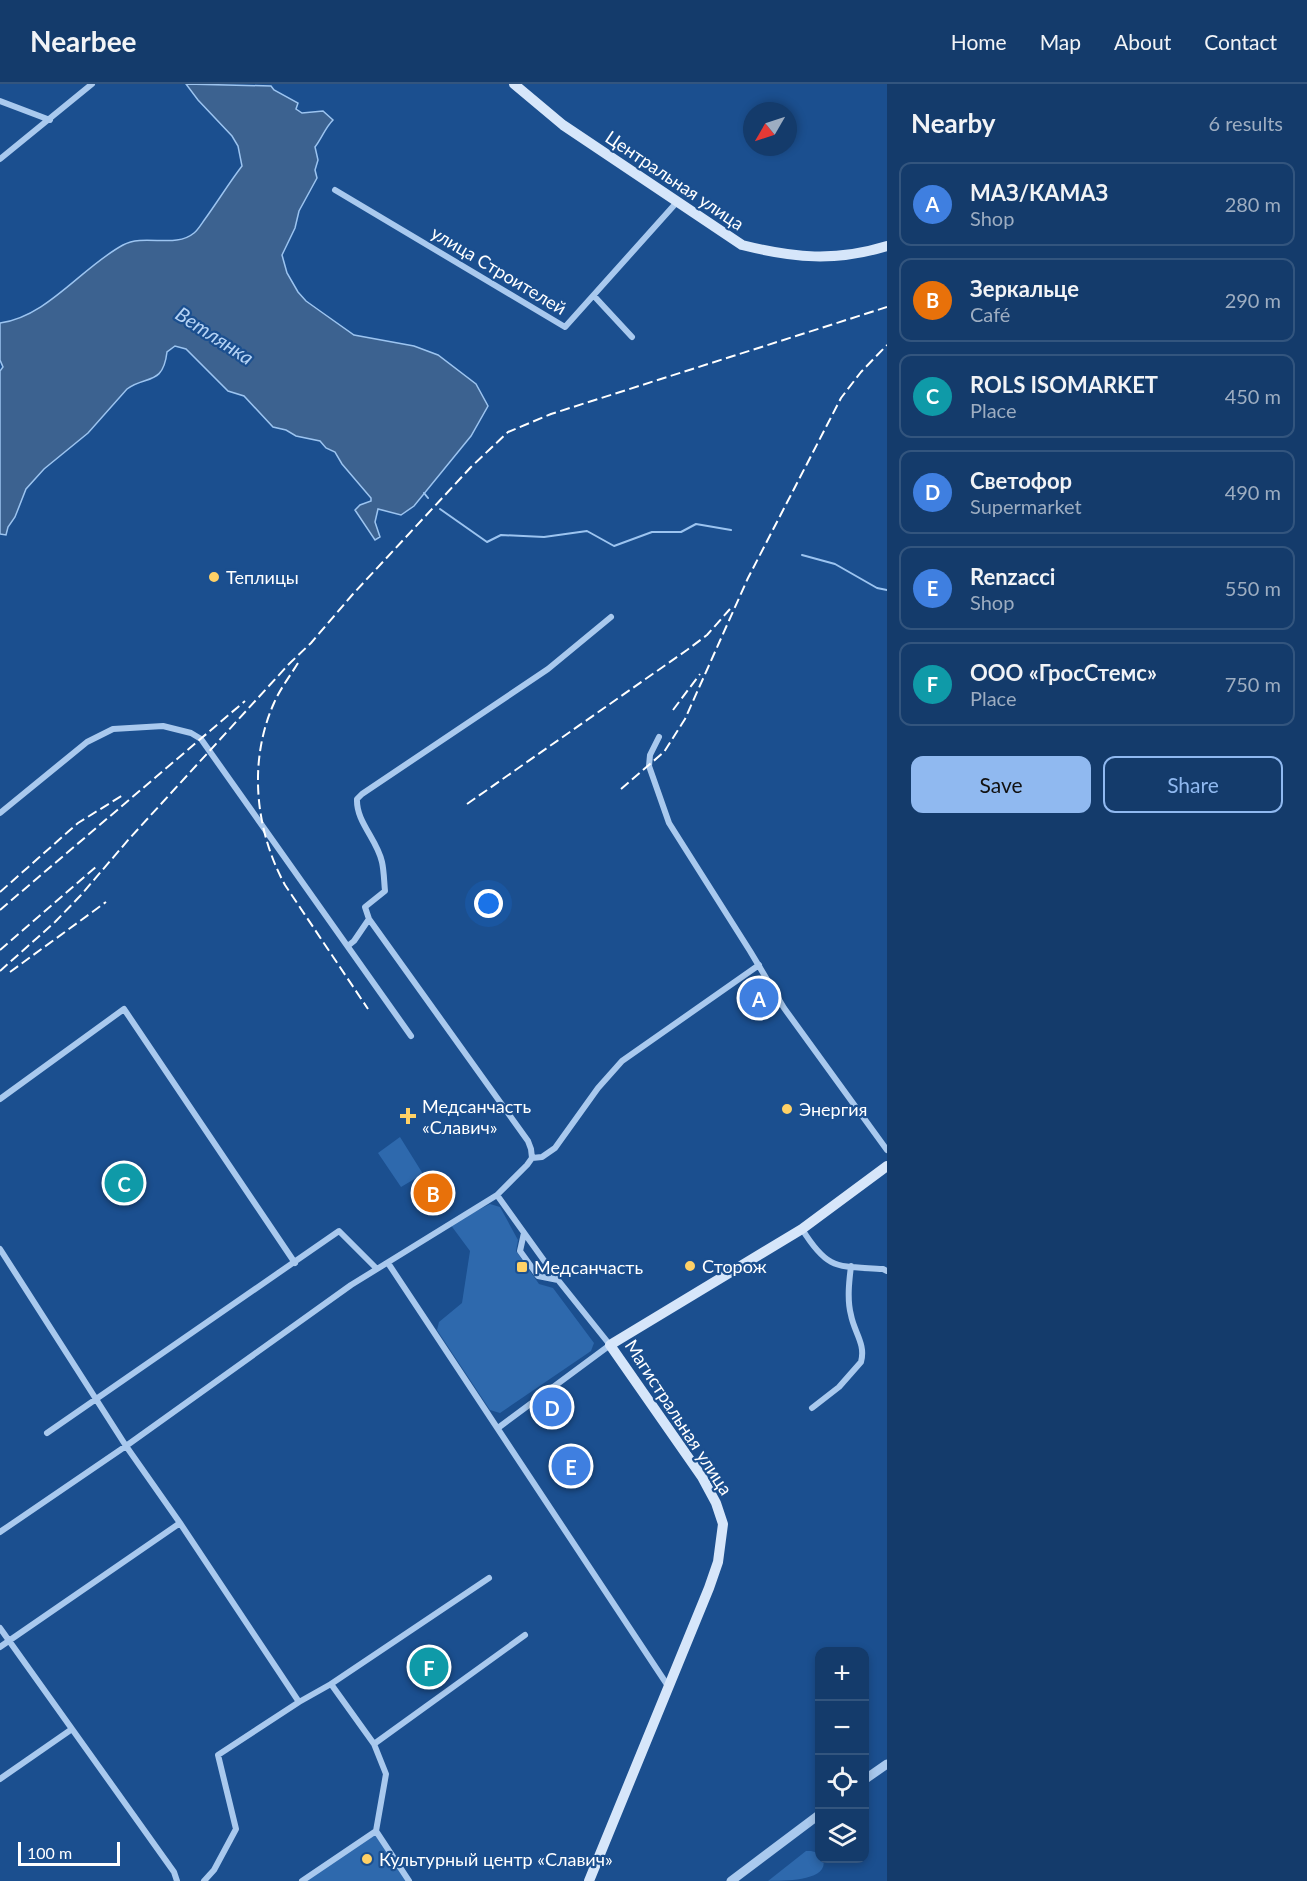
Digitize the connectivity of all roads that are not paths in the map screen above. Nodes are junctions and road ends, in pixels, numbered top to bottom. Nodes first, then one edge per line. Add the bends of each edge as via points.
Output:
1 (92, 84) edge
2 (514, 84) edge
3 (0, 101) edge
4 (50, 120) junction
5 (0, 159) edge
6 (334, 190) dead end
7 (677, 202) junction
8 (887, 246) edge
9 (594, 296) junction
10 (632, 337) dead end
11 (611, 617) dead end
12 (659, 737) dead end
13 (0, 813) edge
14 (369, 919) junction
15 (349, 945) junction
16 (759, 965) junction
17 (411, 1036) dead end
18 (0, 1099) edge
19 (887, 1150) edge
20 (532, 1158) junction
21 (887, 1166) edge
22 (498, 1195) junction
23 (802, 1229) junction
24 (524, 1233) junction
25 (0, 1249) edge
26 (295, 1263) junction
27 (388, 1263) junction
28 (851, 1266) junction
29 (377, 1269) junction
30 (887, 1270) edge
31 (558, 1280) junction
32 (610, 1345) junction
33 (95, 1398) junction
34 (812, 1408) dead end
35 (498, 1428) junction
36 (47, 1433) dead end
37 (126, 1446) junction
38 (180, 1523) junction
39 (0, 1532) edge
40 (489, 1578) dead end
41 (0, 1628) edge
42 (525, 1635) dead end
43 (9, 1641) junction
44 (0, 1647) edge
45 (331, 1683) junction
46 (668, 1686) junction
47 (299, 1702) junction
48 (72, 1729) junction
49 (374, 1744) junction
50 (887, 1764) edge
51 (869, 1777) edge
52 (0, 1779) edge
53 (815, 1817) edge
54 (376, 1831) junction
55 (177, 1881) edge
56 (204, 1881) edge
57 (302, 1881) edge
58 (409, 1881) edge
59 (589, 1881) edge
60 (731, 1881) edge

1 - 4 street
2 - 7 main road, Центральная улица via 563,125
3 - 4 street
4 - 5 street
6 - 9 street, улица Строителей via 565,327
7 - 8 main road, Центральная улица via 742,245 777,254 836,257
7 - 9 street, улица Строителей
9 - 10 street
11 - 14 street via 548,669 357,799 359,814 382,862 385,891 365,907
12 - 16 street via 649,766 669,823
13 - 15 street via 87,742 113,729 162,726 191,733 201,739
14 - 15 street
14 - 20 street via 528,1140
15 - 17 street
16 - 19 street via 784,1008
16 - 20 street via 622,1061 555,1148 542,1157
18 - 26 street via 124,1009
20 - 22 street
21 - 23 main road, Магистральная улица
22 - 24 street
22 - 27 street
23 - 28 street via 830,1263
23 - 32 main road, Магистральная улица
24 - 31 street
24 - 31 street via 520,1251 538,1276
25 - 33 street
26 - 29 street via 339,1231
26 - 33 street
27 - 29 street
27 - 35 street
28 - 30 street
28 - 34 street via 850,1315 862,1343 861,1362
29 - 37 street
31 - 32 street
32 - 35 street
32 - 46 main road, Магистральная улица via 702,1478 723,1524 718,1562
33 - 36 street
33 - 37 street
35 - 46 street
37 - 38 street
37 - 39 street
38 - 43 street
38 - 47 street
40 - 45 street
41 - 43 street
42 - 49 street
43 - 44 street
43 - 48 street
45 - 47 street
45 - 49 street
46 - 59 main road, Магистральная улица
47 - 56 street via 218,1755 236,1830
48 - 52 street
48 - 55 street
49 - 54 street via 386,1774
50 - 51 street
53 - 60 street
54 - 57 street
54 - 58 street

